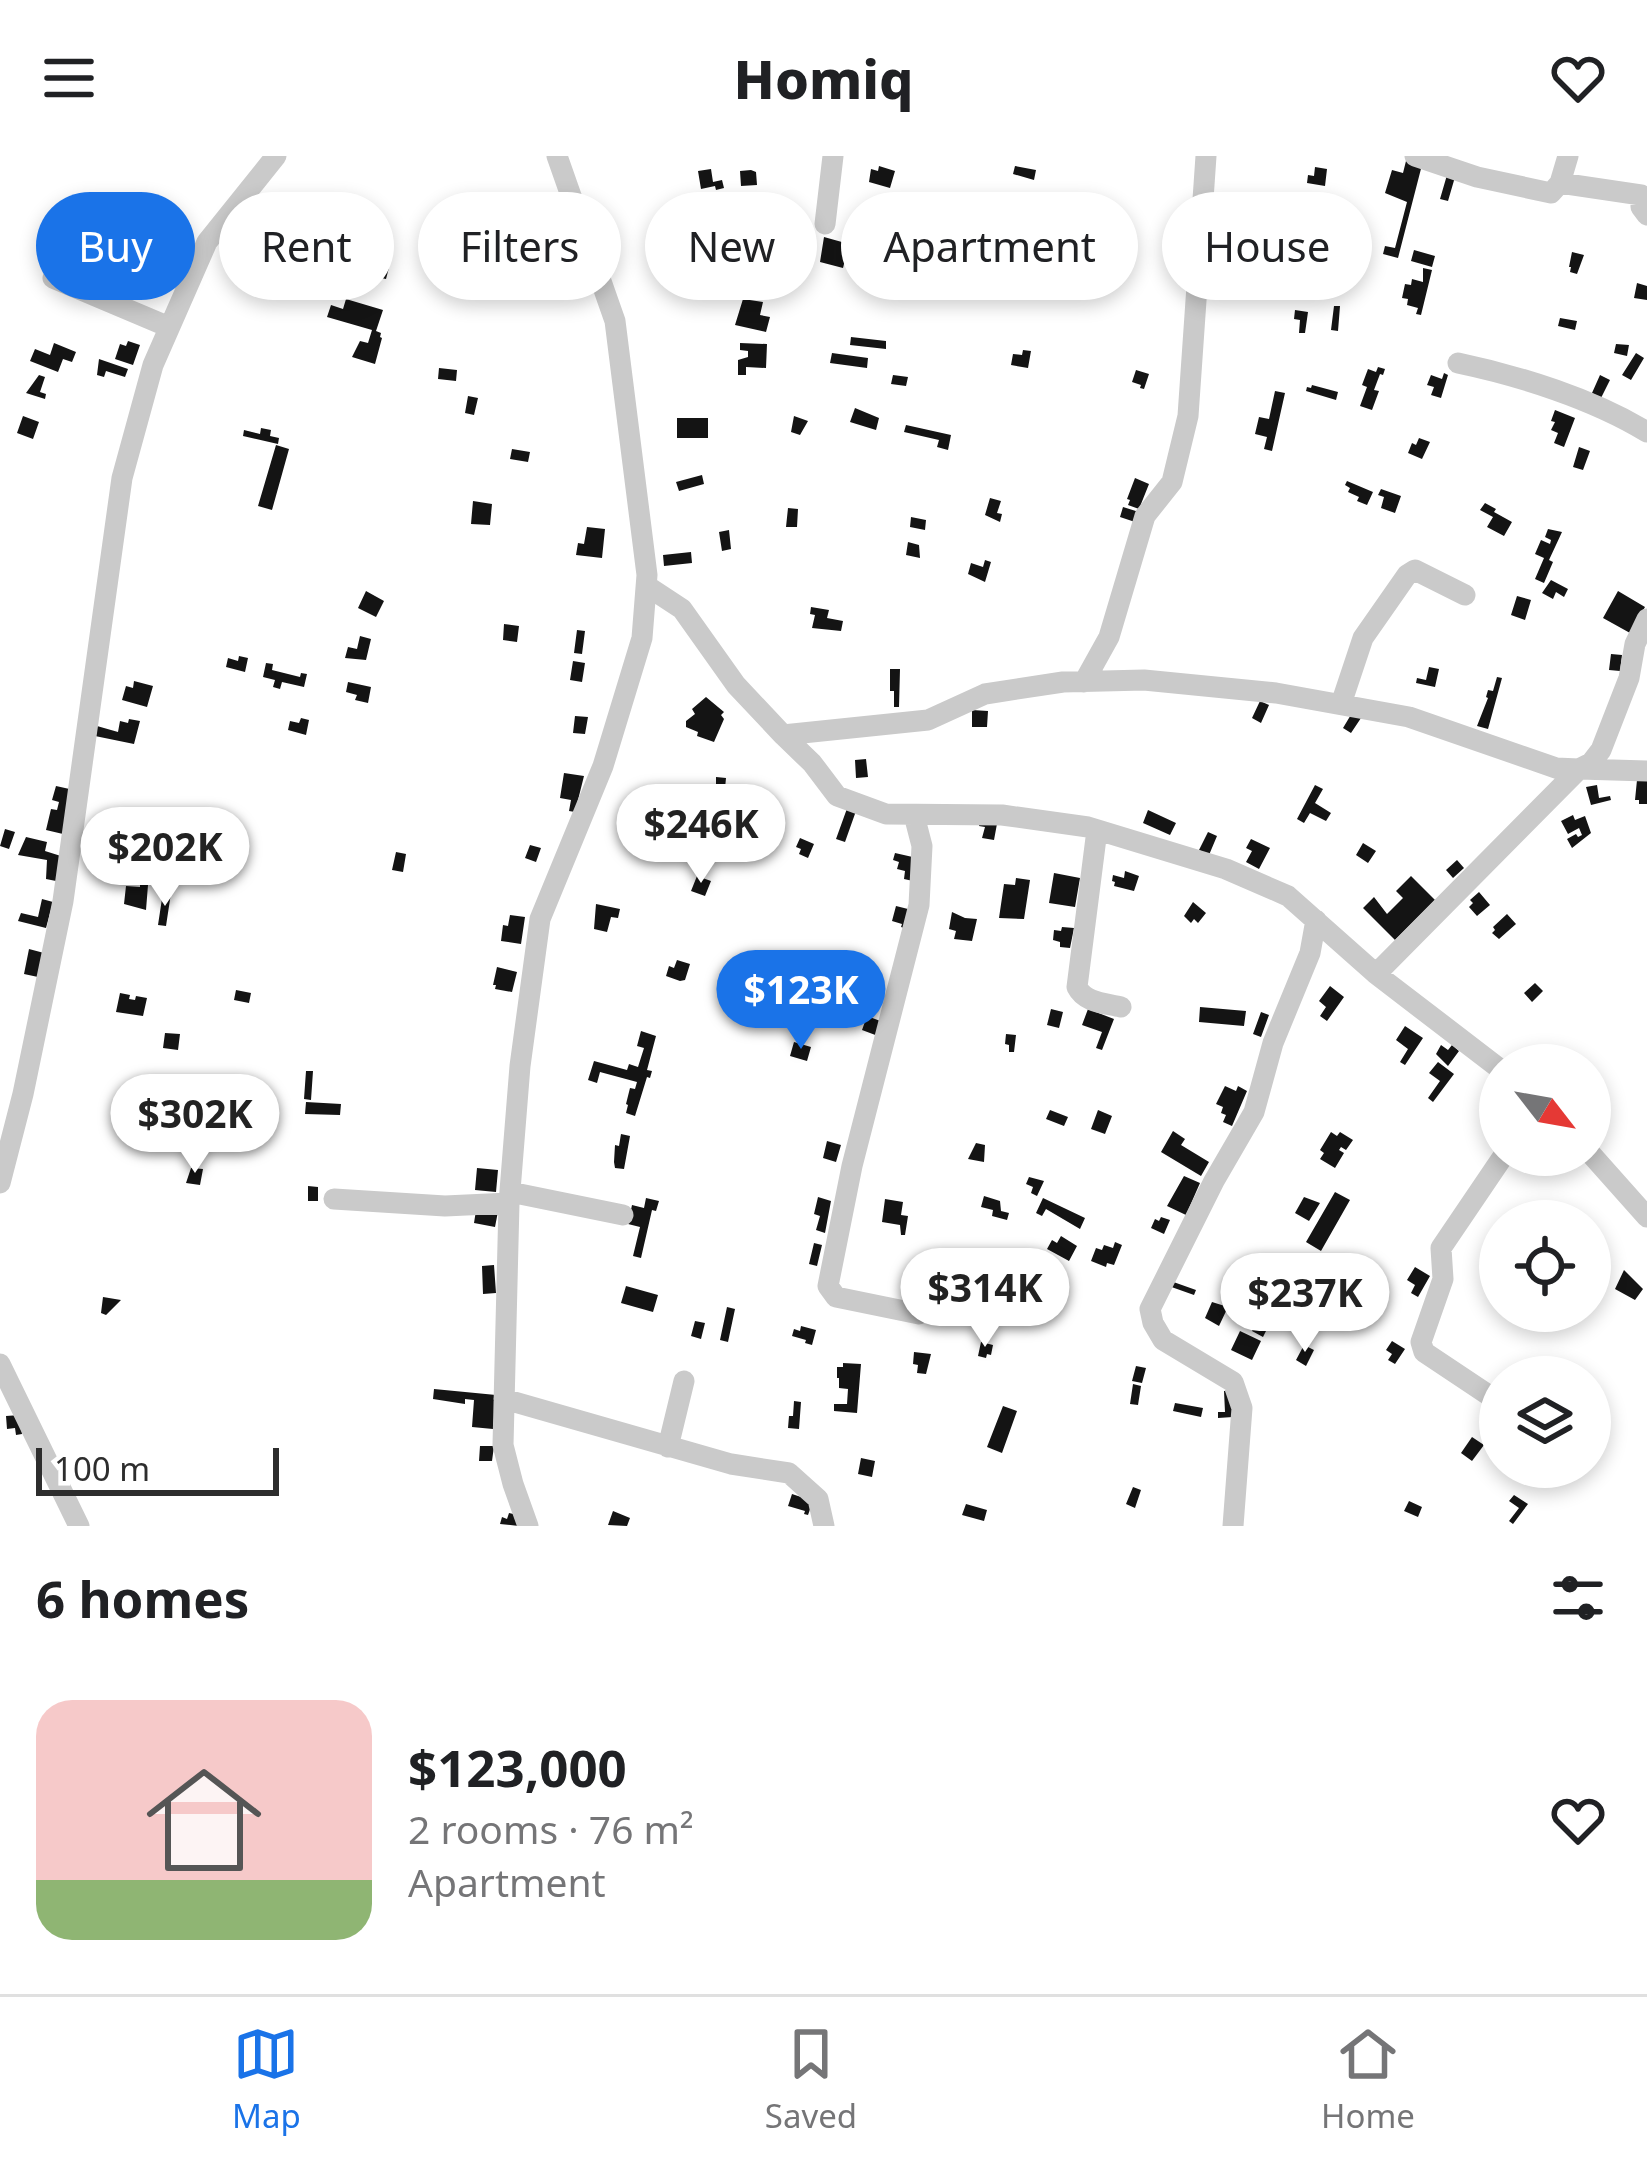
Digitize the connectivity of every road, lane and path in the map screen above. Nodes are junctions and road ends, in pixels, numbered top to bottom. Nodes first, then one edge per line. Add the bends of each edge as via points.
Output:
1 (276, 156) edge
2 (557, 156) edge
3 (833, 156) edge
4 (1206, 156) edge
5 (1415, 156) edge
6 (1568, 156) edge
7 (1560, 182) junction
8 (1647, 215) edge
9 (825, 224) dead end
10 (103, 300) edge
11 (169, 328) junction
12 (1458, 363) dead end
13 (1647, 432) edge
14 (646, 586) junction
15 (1465, 595) dead end
16 (1647, 619) edge
17 (1084, 682) junction
18 (1341, 704) junction
19 (783, 735) junction
20 (1579, 770) junction
21 (1647, 771) edge
22 (914, 815) junction
23 (1097, 830) junction
24 (1316, 920) junction
25 (1376, 974) junction
26 (1121, 1007) dead end
27 (1479, 1053) edge
28 (1490, 1176) edge
29 (1610, 1176) edge
30 (0, 1183) edge
31 (509, 1197) junction
32 (334, 1199) dead end
33 (623, 1215) dead end
34 (1647, 1217) edge
35 (919, 1314) dead end
36 (0, 1364) edge
37 (684, 1381) dead end
38 (1479, 1389) edge
39 (504, 1399) junction
40 (668, 1447) junction
41 (79, 1526) edge
42 (528, 1526) edge
43 (824, 1526) edge
44 (1233, 1526) edge

1 - 11 street via 207,242
2 - 14 street via 614,321
3 - 9 street
4 - 17 street via 1188,416 1172,482 1145,516 1109,637
5 - 7 street via 1551,193
6 - 7 street
7 - 8 street via 1641,195
10 - 11 street
11 - 30 street via 122,478 63,901
12 - 13 street via 1578,400
14 - 19 street via 682,610
14 - 31 street via 642,638 603,766 540,919
15 - 18 street via 1415,570 1407,575 1363,638
16 - 20 street via 1601,750
17 - 18 street via 1216,685
17 - 19 street via 985,694 928,720
18 - 20 street
19 - 22 street via 837,796
20 - 21 street
20 - 25 street
22 - 23 street via 1002,815
22 - 35 street via 922,846 919,905 828,1286 836,1297
23 - 24 street via 1226,869 1288,896
23 - 26 street via 1077,987 1088,1000
24 - 25 street
24 - 44 street via 1254,1112 1150,1309 1163,1340 1233,1382 1242,1408
25 - 27 street
28 - 38 street via 1441,1248 1443,1280 1421,1342
29 - 34 street
31 - 32 street via 445,1206
31 - 33 street
31 - 39 street
36 - 41 street
37 - 40 street
39 - 40 street
39 - 42 street via 503,1445
40 - 43 street via 789,1473 818,1499

